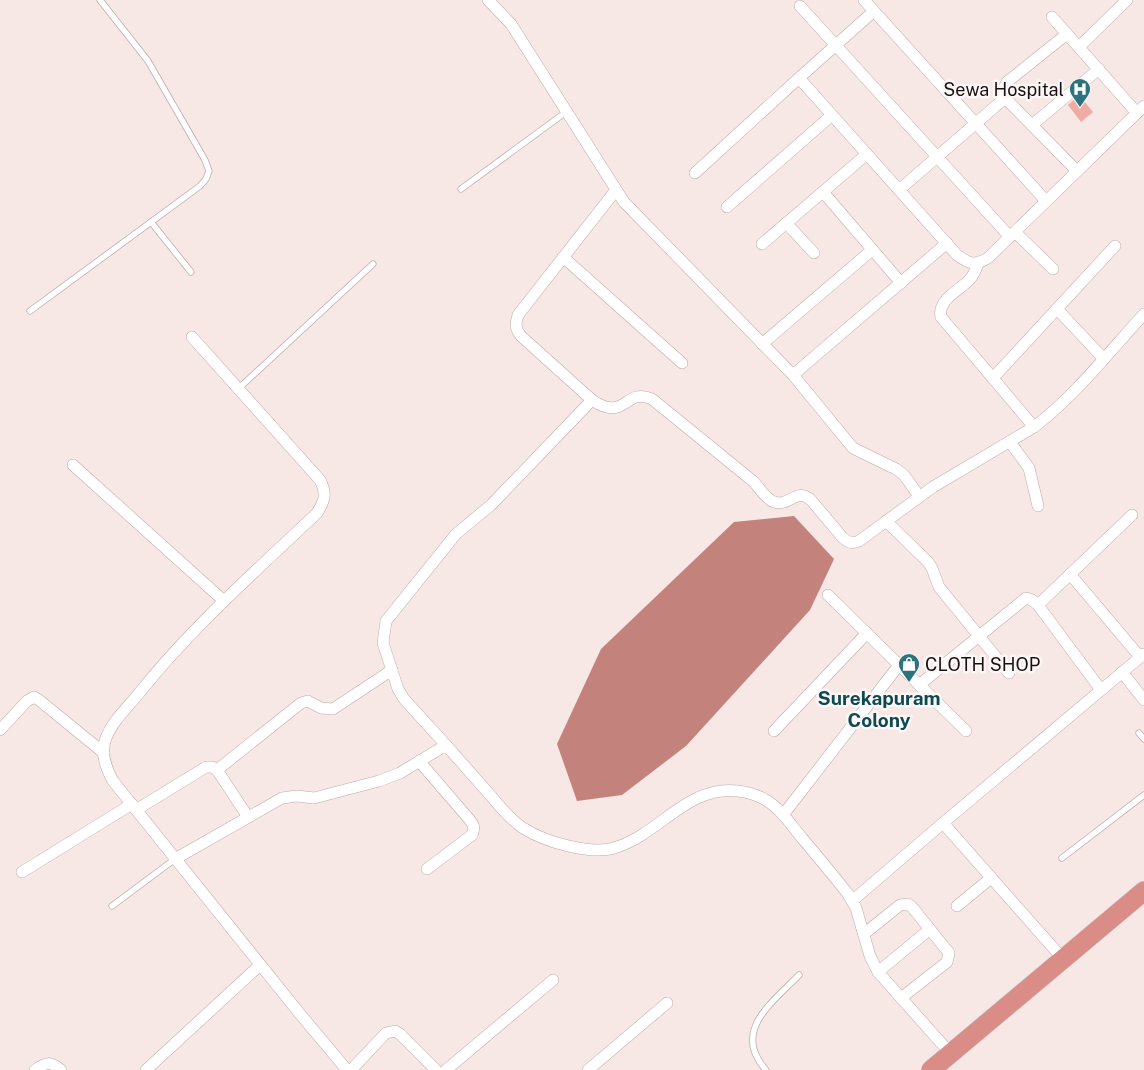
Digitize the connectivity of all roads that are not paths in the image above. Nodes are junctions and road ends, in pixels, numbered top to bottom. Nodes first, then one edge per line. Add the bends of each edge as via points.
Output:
1 (100, 0) edge
2 (488, 0) edge
3 (864, 0) edge
4 (1127, 0) edge
5 (800, 6) dead end
6 (874, 11) junction
7 (1052, 17) dead end
8 (1068, 34) junction
9 (836, 46) junction
10 (1079, 47) junction
11 (1099, 70) junction
12 (800, 78) junction
13 (1005, 98) junction
14 (1140, 109) edge
15 (566, 112) junction
16 (832, 115) junction
17 (976, 123) junction
18 (1032, 125) junction
19 (867, 154) junction
20 (937, 157) junction
21 (1077, 171) junction
22 (695, 173) dead end
23 (461, 190) dead end
24 (616, 190) junction
25 (899, 190) junction
26 (823, 192) junction
27 (1046, 201) junction
28 (727, 207) dead end
29 (151, 222) junction
30 (786, 224) junction
31 (1012, 234) junction
32 (947, 243) junction
33 (762, 244) dead end
34 (1115, 246) dead end
35 (872, 250) junction
36 (814, 253) dead end
37 (563, 258) junction
38 (373, 264) dead end
39 (978, 264) junction
40 (1053, 269) dead end
41 (191, 272) dead end
42 (901, 283) junction
43 (1057, 309) junction
44 (30, 311) dead end
45 (1144, 314) edge
46 (192, 337) dead end
47 (762, 344) junction
48 (1103, 358) junction
49 (682, 363) dead end
50 (793, 375) junction
51 (993, 378) junction
52 (238, 389) junction
53 (592, 400) junction
54 (1034, 427) junction
55 (1010, 442) junction
56 (73, 465) dead end
57 (919, 496) junction
58 (1038, 506) dead end
59 (1132, 516) dead end
60 (886, 521) junction
61 (1070, 574) junction
62 (828, 595) dead end
63 (224, 602) junction
64 (1038, 605) junction
65 (867, 633) junction
66 (978, 637) junction
67 (1142, 656) edge
68 (899, 665) junction
69 (392, 670) junction
70 (1122, 672) junction
71 (1009, 673) dead end
72 (919, 685) junction
73 (1101, 690) junction
74 (1144, 700) edge
75 (0, 730) edge
76 (774, 731) dead end
77 (966, 731) dead end
78 (1139, 733) dead end
79 (1144, 740) edge
80 (446, 745) junction
81 (104, 753) junction
82 (419, 761) junction
83 (217, 770) junction
84 (1144, 795) edge
85 (134, 807) junction
86 (783, 815) junction
87 (248, 817) junction
88 (943, 823) junction
89 (1062, 858) dead end
90 (175, 859) junction
91 (427, 869) dead end
92 (22, 872) dead end
93 (991, 878) junction
94 (1144, 891) edge
95 (852, 901) junction
96 (112, 906) dead end
97 (957, 906) dead end
98 (930, 930) junction
99 (864, 934) junction
100 (1063, 959) junction
101 (260, 964) junction
102 (878, 972) junction
103 (798, 975) dead end
104 (553, 980) dead end
105 (901, 998) junction
106 (667, 1003) dead end
107 (950, 1053) junction
108 (35, 1070) edge
109 (61, 1070) edge
110 (146, 1070) edge
111 (349, 1070) edge
112 (436, 1070) edge
113 (446, 1070) edge
114 (588, 1070) edge
115 (766, 1070) edge
116 (931, 1070) edge

1 - 29 lane via 148,62 208,167 208,175 200,186
2 - 15 street via 511,24
3 - 6 street
4 - 10 street
5 - 9 street
6 - 9 street
6 - 17 street
7 - 8 street
8 - 10 street
8 - 13 street via 1007,82 1003,89
9 - 12 street
9 - 20 street
10 - 11 street
11 - 14 street
11 - 18 street
12 - 16 street
12 - 22 street
13 - 17 street
13 - 18 street
14 - 21 street
15 - 23 lane
15 - 24 street
16 - 19 street
16 - 28 street
17 - 20 street
17 - 27 street
18 - 21 street
19 - 25 street
19 - 26 street
20 - 25 street
20 - 31 street
21 - 27 street
24 - 37 street
24 - 47 street via 642,222
25 - 32 street
26 - 30 street
26 - 35 street
27 - 31 street
29 - 41 lane
29 - 44 lane
30 - 33 street
30 - 36 street
31 - 39 street
31 - 40 street
32 - 39 street via 957,255
32 - 42 street
34 - 43 street
35 - 42 street
35 - 47 street
37 - 49 street
37 - 53 street via 518,315 516,331
38 - 52 lane
39 - 51 street via 971,279 944,302 940,310 941,317
42 - 50 street
43 - 48 street
43 - 51 street
45 - 48 street
46 - 52 street
47 - 50 street
48 - 54 street via 1064,402
50 - 57 street via 853,448 896,469
51 - 54 street
52 - 63 street via 320,480 325,500 317,513
53 - 60 street via 612,408 638,396 652,399 754,482 768,498 785,502 805,495 848,542 854,544
53 - 69 street via 499,497 456,534 386,621 383,642
54 - 55 street
55 - 57 street
55 - 58 street via 1029,468
56 - 63 street
57 - 60 street
59 - 61 street
60 - 66 street via 928,562 939,587
61 - 64 street
61 - 67 street
62 - 65 street
63 - 81 street via 167,658 115,723 106,738
64 - 66 street via 1026,598
64 - 73 street
65 - 68 street
65 - 76 street
66 - 71 street
66 - 72 street
67 - 70 street
68 - 72 street
68 - 86 street
69 - 80 street via 404,699
69 - 83 street via 333,709 321,708 308,701 301,703
70 - 73 street
70 - 74 street
72 - 77 street
73 - 88 street
75 - 81 street via 34,697
78 - 79 lane
80 - 82 street
80 - 86 street via 523,828 579,848 616,848 690,801 713,792 749,792 767,800
81 - 85 street via 106,768 113,781
82 - 87 street via 389,777 322,796 282,798
82 - 91 street via 474,825 472,835
83 - 85 street via 206,767
83 - 87 street
84 - 89 lane
85 - 90 street
85 - 92 street
86 - 95 street
87 - 90 street
88 - 93 street
88 - 95 street
90 - 96 lane
90 - 101 street
93 - 97 street
93 - 100 street
94 - 100 highway
95 - 99 street
98 - 99 street via 912,907 904,904
98 - 102 street
98 - 105 street via 944,946 949,958
99 - 102 street
100 - 107 highway
101 - 110 street
101 - 111 street
102 - 105 street
103 - 115 lane via 757,1020 752,1045 758,1061
104 - 113 street
105 - 107 street
106 - 114 street
107 - 116 highway
108 - 109 street via 48,1063
111 - 112 street via 386,1034 395,1031

